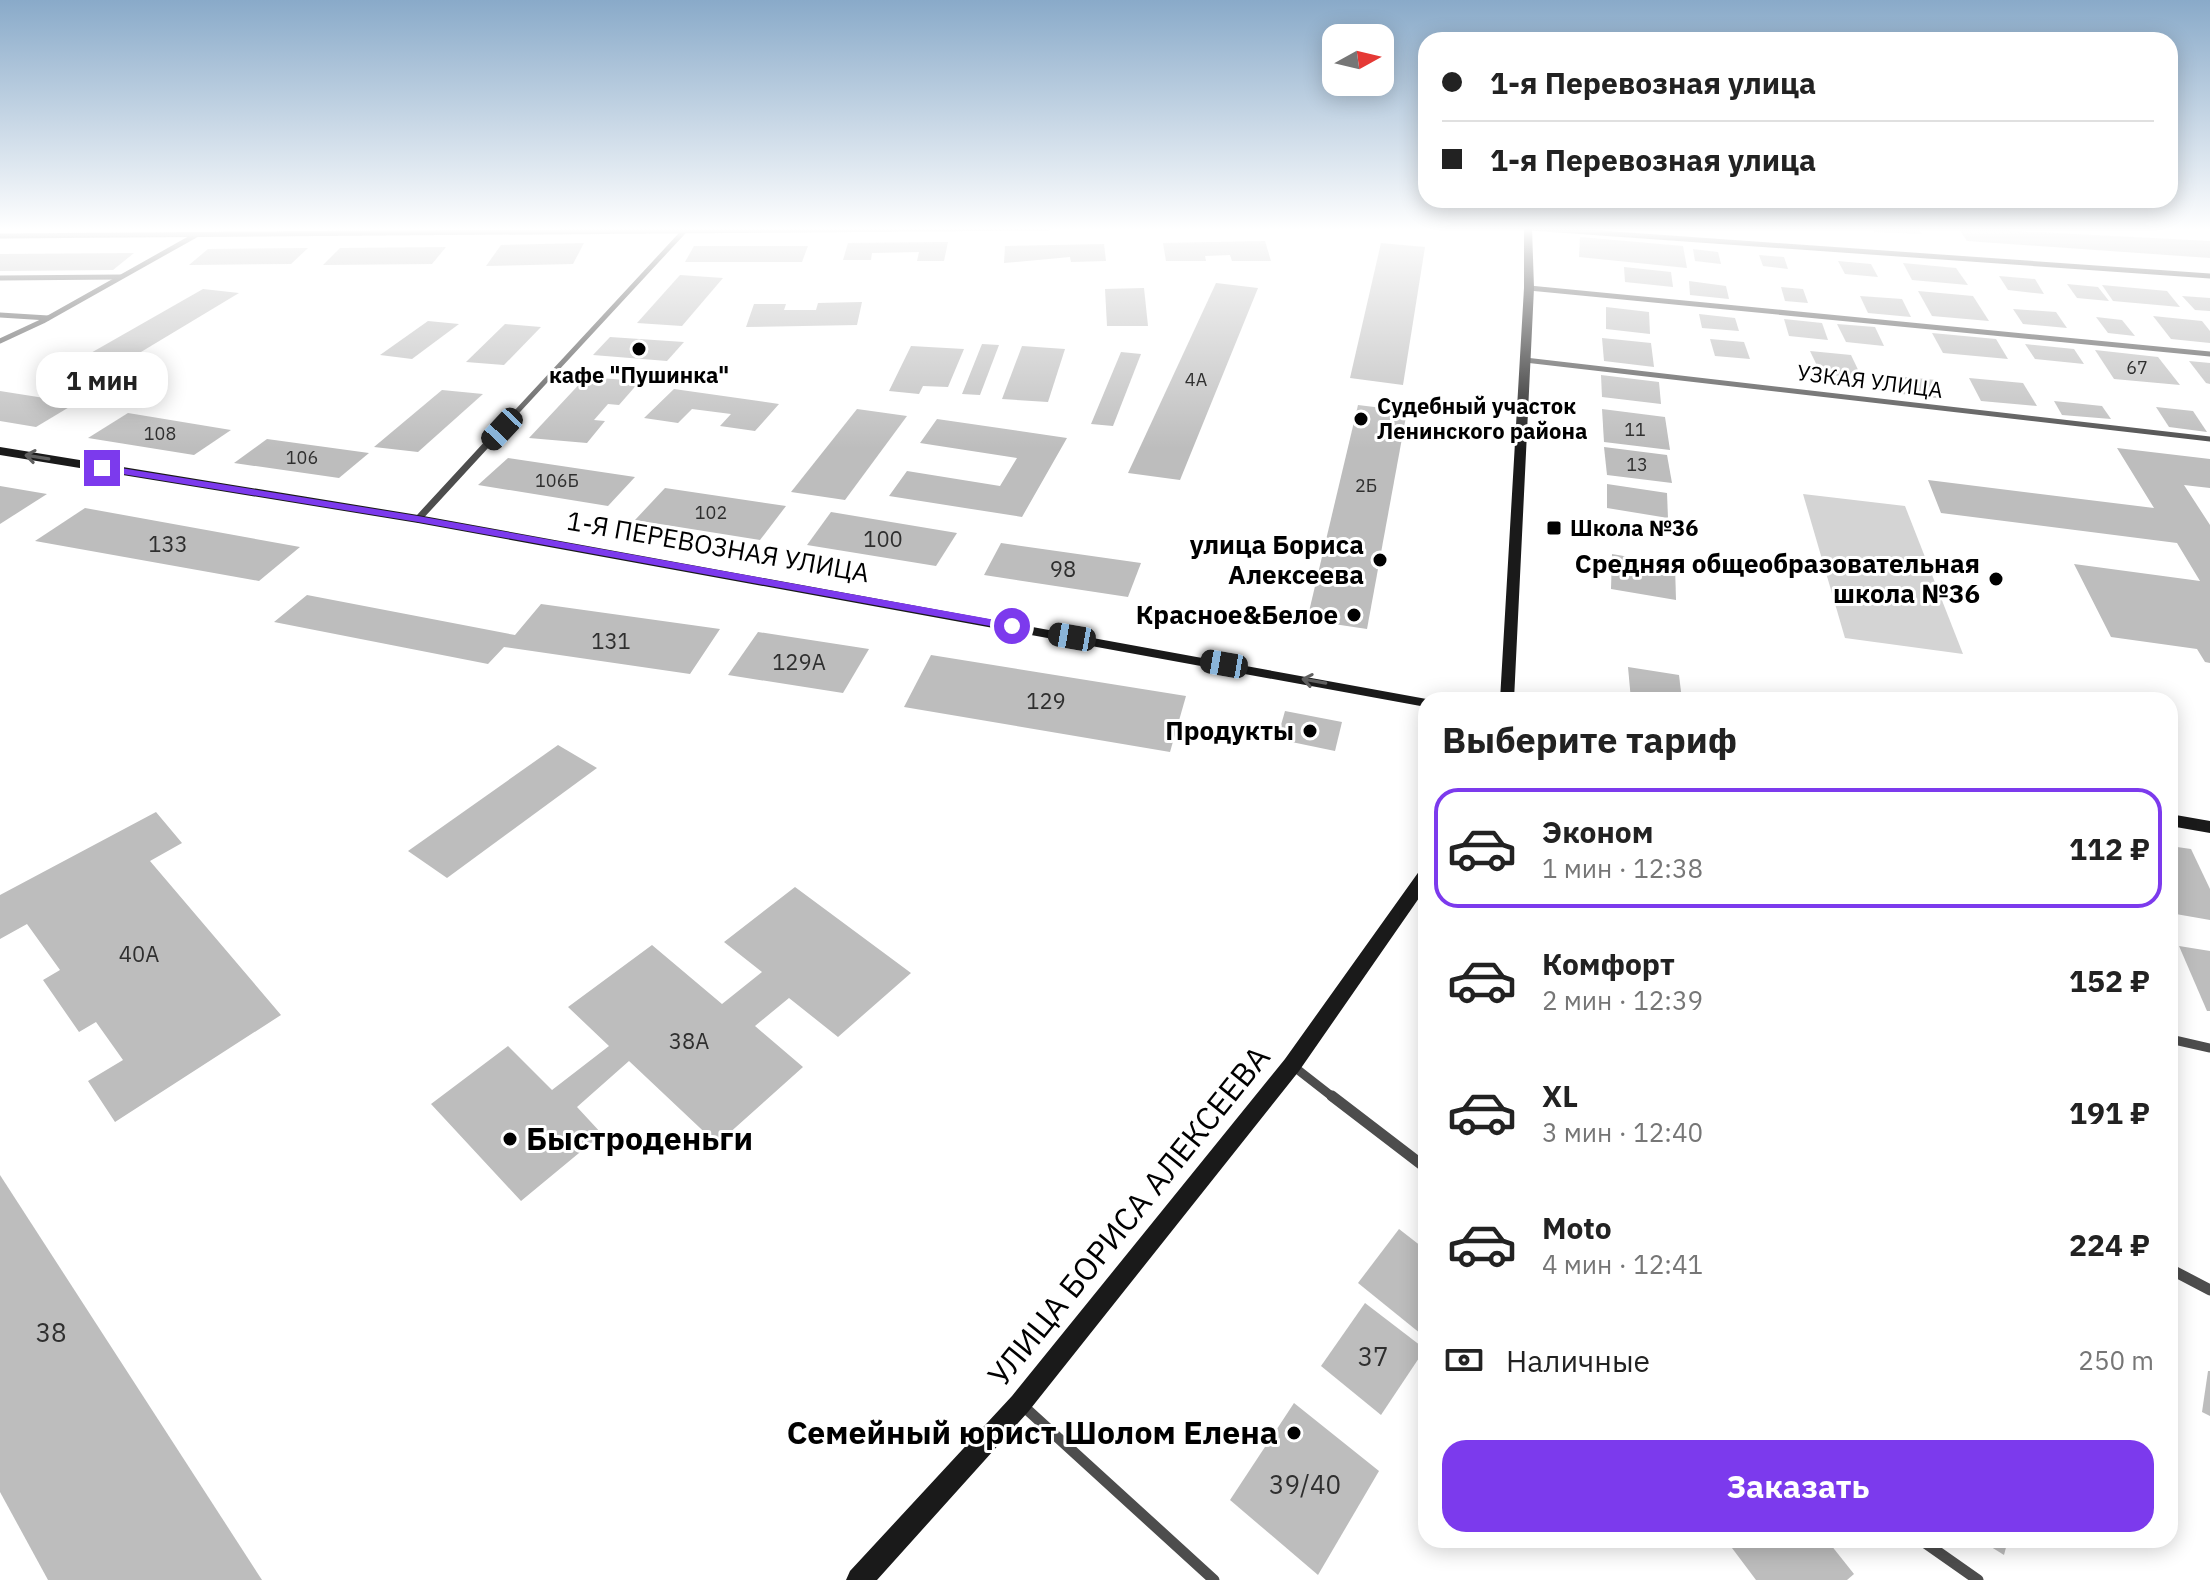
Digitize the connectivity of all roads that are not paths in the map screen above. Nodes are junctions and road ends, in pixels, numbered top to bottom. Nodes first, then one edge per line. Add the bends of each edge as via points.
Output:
1 (78, 302) edge
2 (619, 302) edge
3 (1528, 302) edge
4 (1671, 302) edge
5 (0, 315) edge
6 (49, 318) junction
7 (0, 341) edge
8 (2210, 354) edge
9 (1525, 360) junction
10 (2210, 439) edge
11 (0, 451) edge
12 (418, 519) junction
13 (1507, 692) edge
14 (1418, 701) edge
15 (2178, 821) edge
16 (2210, 827) edge
17 (1418, 892) edge
18 (2178, 1041) edge
19 (2210, 1048) edge
20 (1292, 1065) junction
21 (1418, 1162) edge
22 (2178, 1273) edge
23 (2210, 1290) edge
24 (1020, 1404) junction
25 (1932, 1548) edge
26 (859, 1580) edge
27 (1214, 1580) edge
28 (1978, 1580) edge

1 - 6 street
2 - 12 street
3 - 9 main road
4 - 8 street
5 - 6 street
6 - 7 street
9 - 10 street, УЗКАЯ УЛИЦА
9 - 13 main road
12 -> 11 main road, 1-Я ПЕРЕВОЗНАЯ УЛИЦА
14 -> 12 main road, 1-Я ПЕРЕВОЗНАЯ УЛИЦА
15 - 16 main road
17 - 20 main road, УЛИЦА БОРИСА АЛЕКСЕЕВА
18 - 19 street
20 - 21 street
20 - 24 main road, УЛИЦА БОРИСА АЛЕКСЕЕВА
22 - 23 street
24 - 26 main road, УЛИЦА БОРИСА АЛЕКСЕЕВА
24 - 27 street
25 - 28 street

